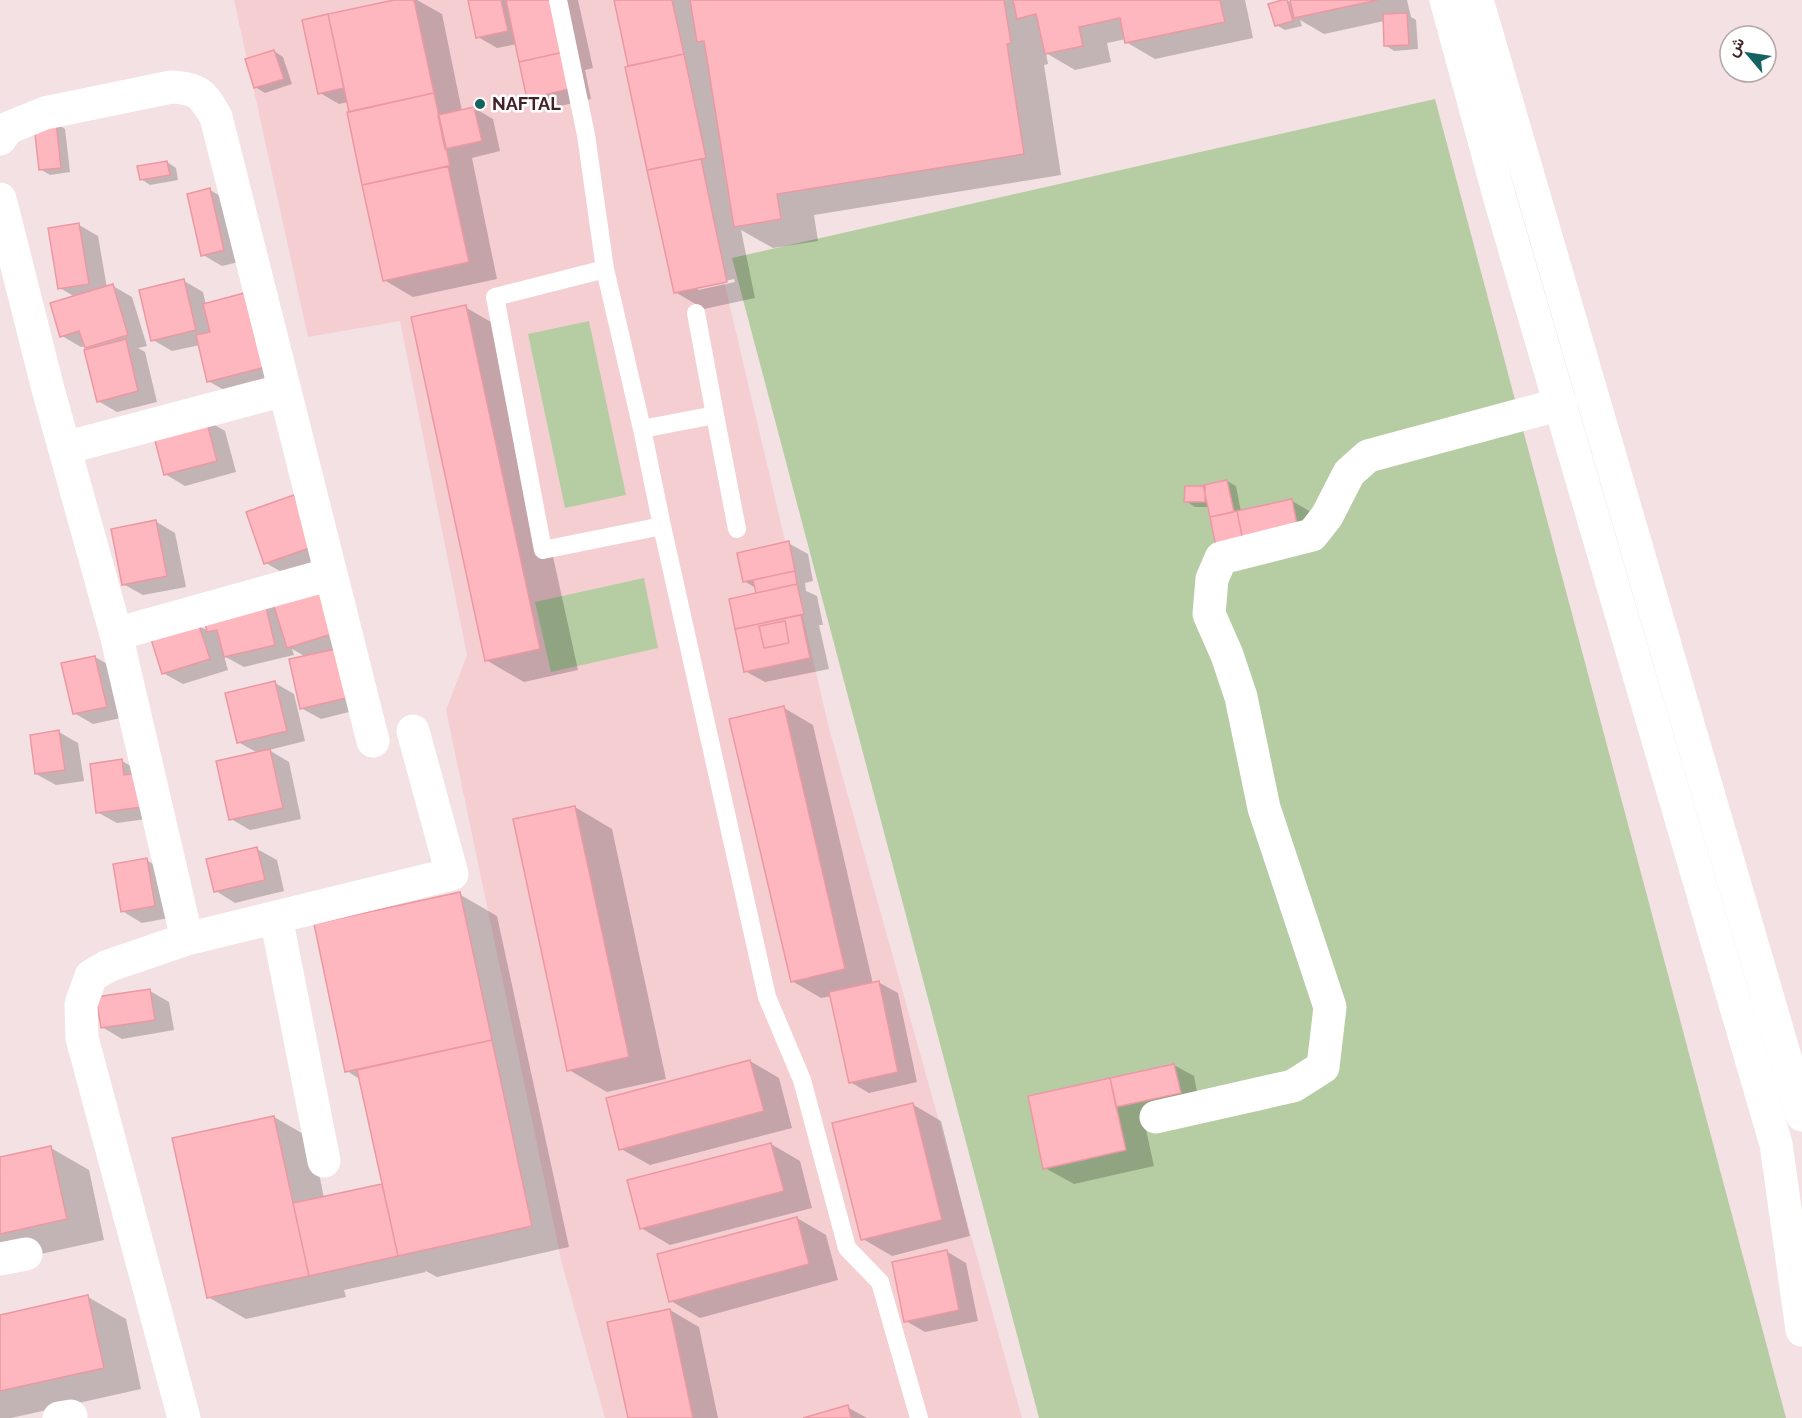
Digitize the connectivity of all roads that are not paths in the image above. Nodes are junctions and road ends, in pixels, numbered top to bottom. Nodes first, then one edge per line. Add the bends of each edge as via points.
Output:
1 (558, 0) edge
2 (1446, 0) edge
3 (1477, 0) edge
4 (0, 139) edge
5 (0, 199) edge
6 (605, 269) junction
7 (696, 313) dead end
8 (284, 390) junction
9 (1561, 404) junction
10 (715, 416) junction
11 (642, 429) junction
12 (64, 448) junction
13 (662, 526) junction
14 (737, 529) dead end
15 (331, 574) junction
16 (116, 634) junction
17 (413, 731) dead end
18 (373, 741) dead end
19 (276, 917) junction
20 (187, 939) junction
21 (1802, 1115) edge
22 (1156, 1117) dead end
23 (324, 1161) dead end
24 (1802, 1330) edge
25 (184, 1418) edge
26 (919, 1418) edge

1 - 6 lane via 586,135
2 - 9 street
3 - 21 street
4 - 8 street via 8,128 45,113 171,87 189,88 204,97 216,117
5 - 12 street
6 - 11 lane
6 - 13 lane via 495,297 543,550
7 - 10 lane
8 - 12 street
8 - 15 street
9 - 22 street via 1368,456 1349,473 1328,516 1312,535 1221,558 1212,579 1209,614 1241,697 1264,808 1330,1007 1328,1037 1323,1067 1293,1086
9 - 24 street via 1776,1144
10 - 11 lane
10 - 14 lane
11 - 13 lane
12 - 16 street
13 - 26 lane via 767,997 802,1080 847,1248 880,1282
15 - 16 street
15 - 18 street
16 - 20 street
17 - 19 street via 452,874
19 - 20 street
19 - 23 street
20 - 25 street via 108,966 91,976 81,1004 82,1038

